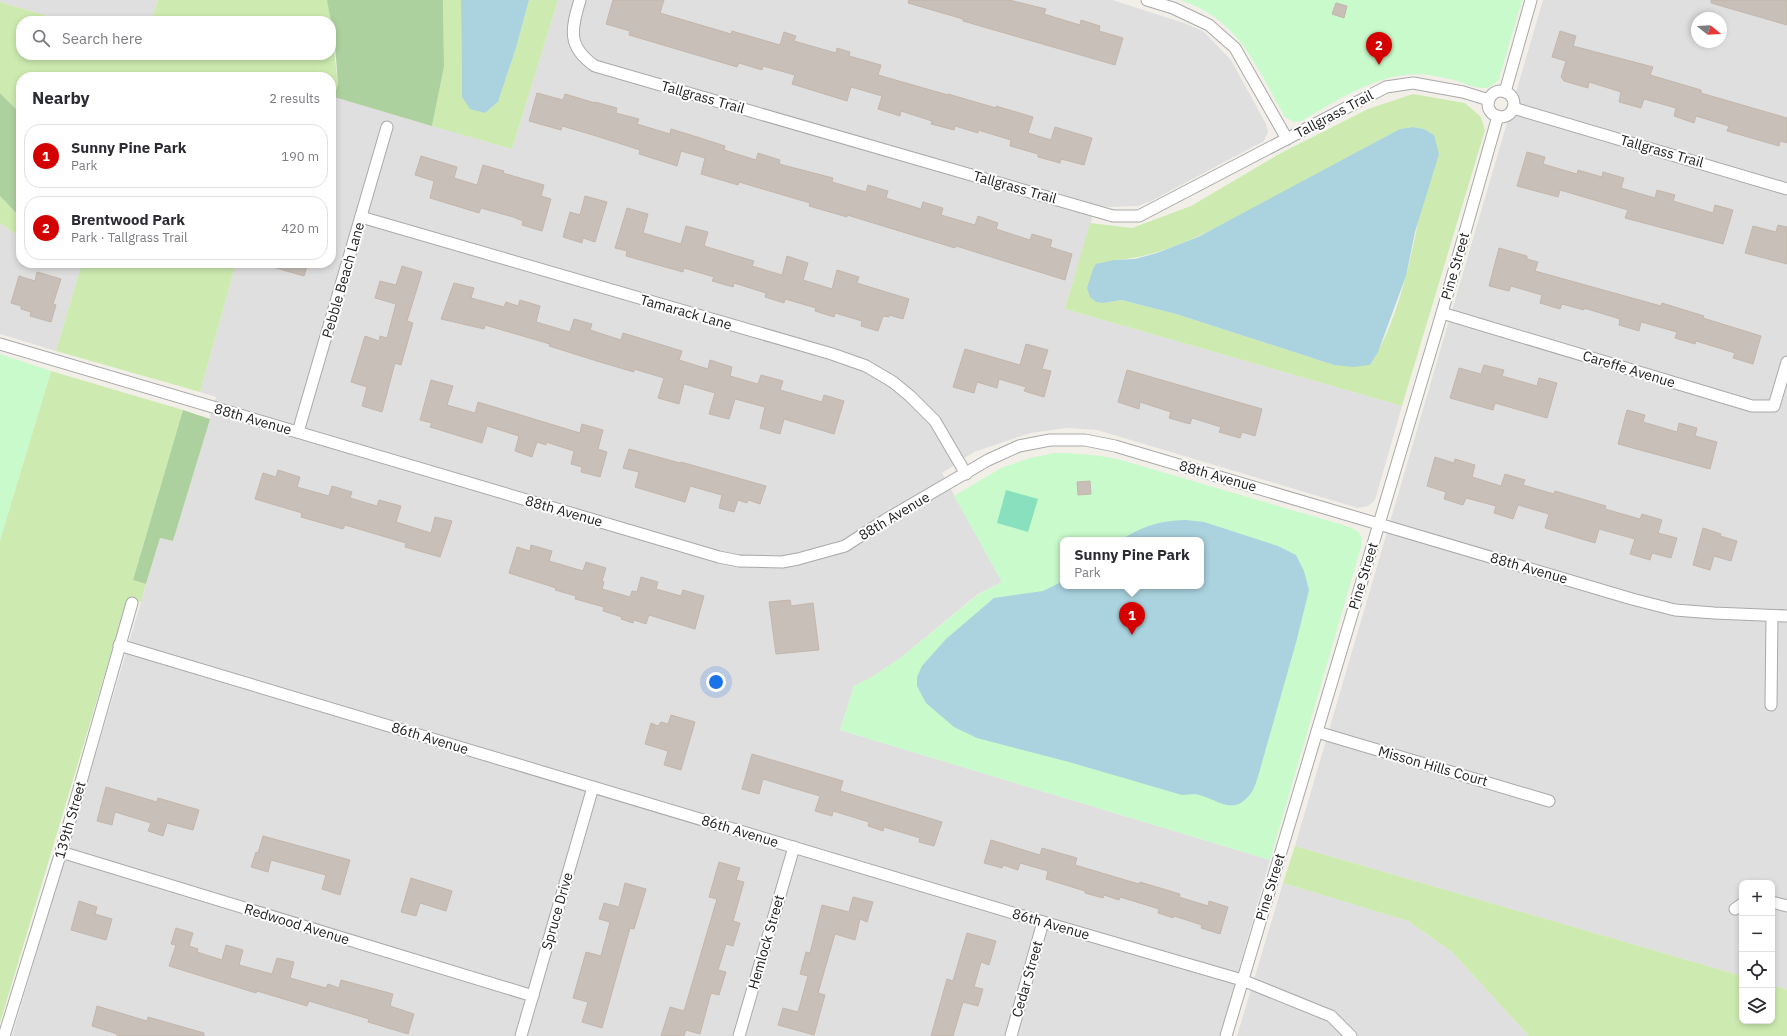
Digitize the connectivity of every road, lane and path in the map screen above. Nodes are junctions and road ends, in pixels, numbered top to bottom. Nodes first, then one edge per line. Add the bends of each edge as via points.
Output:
1 (580, 0) edge
2 (1147, 0) edge
3 (1531, 0) edge
4 (1505, 92) junction
5 (1489, 100) junction
6 (1513, 108) junction
7 (1498, 116) junction
8 (387, 127) dead end
9 (1287, 139) junction
10 (1787, 189) edge
11 (361, 217) junction
12 (1442, 313) junction
13 (0, 344) edge
14 (1787, 362) edge
15 (298, 432) junction
16 (966, 474) junction
17 (1379, 524) junction
18 (132, 603) dead end
19 (1772, 616) junction
20 (1787, 616) edge
21 (120, 646) junction
22 (1770, 706) dead end
23 (1317, 732) junction
24 (593, 787) junction
25 (1549, 801) dead end
26 (794, 847) junction
27 (61, 852) junction
28 (1775, 903) edge
29 (1787, 906) edge
30 (1043, 922) junction
31 (1242, 980) junction
32 (533, 996) junction
33 (4, 1036) edge
34 (521, 1036) edge
35 (739, 1036) edge
36 (1011, 1036) edge
37 (1226, 1036) edge
38 (1351, 1036) edge

1 - 9 street, Tallgrass Trail via 574,19 573,37 577,50 584,59 595,66 1113,216 1139,216
2 - 9 street via 1173,8 1209,25 1235,48
3 - 4 street
4 - 5 street via 1494,93
4 - 6 street via 1513,99
5 - 7 street via 1491,112
5 - 9 street, Tallgrass Trail via 1463,92 1414,83 1386,87
6 - 7 street via 1505,116
6 - 10 street, Tallgrass Trail
7 - 12 street, Pine Street
8 - 11 street, Pebble Beach Lane
11 - 15 street, Pebble Beach Lane
11 - 16 street, Tamarack Lane via 866,366 893,382 935,421
12 - 14 street, Careffe Avenue via 1752,406 1774,406
12 - 17 street, Pine Street
13 - 15 street, 88th Avenue
15 - 16 street, 88th Avenue via 719,557 752,562 798,560 845,546
16 - 17 street, 88th Avenue via 988,460 1019,446 1050,440 1085,440 1115,446
17 - 19 street, 88th Avenue via 1675,610
17 - 23 street, Pine Street
18 - 21 street, 139th Street
19 - 20 street, 88th Avenue
19 - 22 street
21 - 24 street, 86th Avenue
21 - 27 street, 139th Street
23 - 25 street, Misson Hills Court
23 - 31 street, Pine Street
24 - 26 street, 86th Avenue
24 - 32 street, Spruce Drive
26 - 30 street, 86th Avenue
26 - 35 street, Hemlock Street
27 - 32 street, Redwood Avenue
27 - 33 street, 139th Street
28 - 29 street
30 - 31 street, 86th Avenue
30 - 36 street, Cedar Street
31 - 37 street, Pine Street
31 - 38 street, 86th Avenue via 1331,1016
32 - 34 street, Spruce Drive

